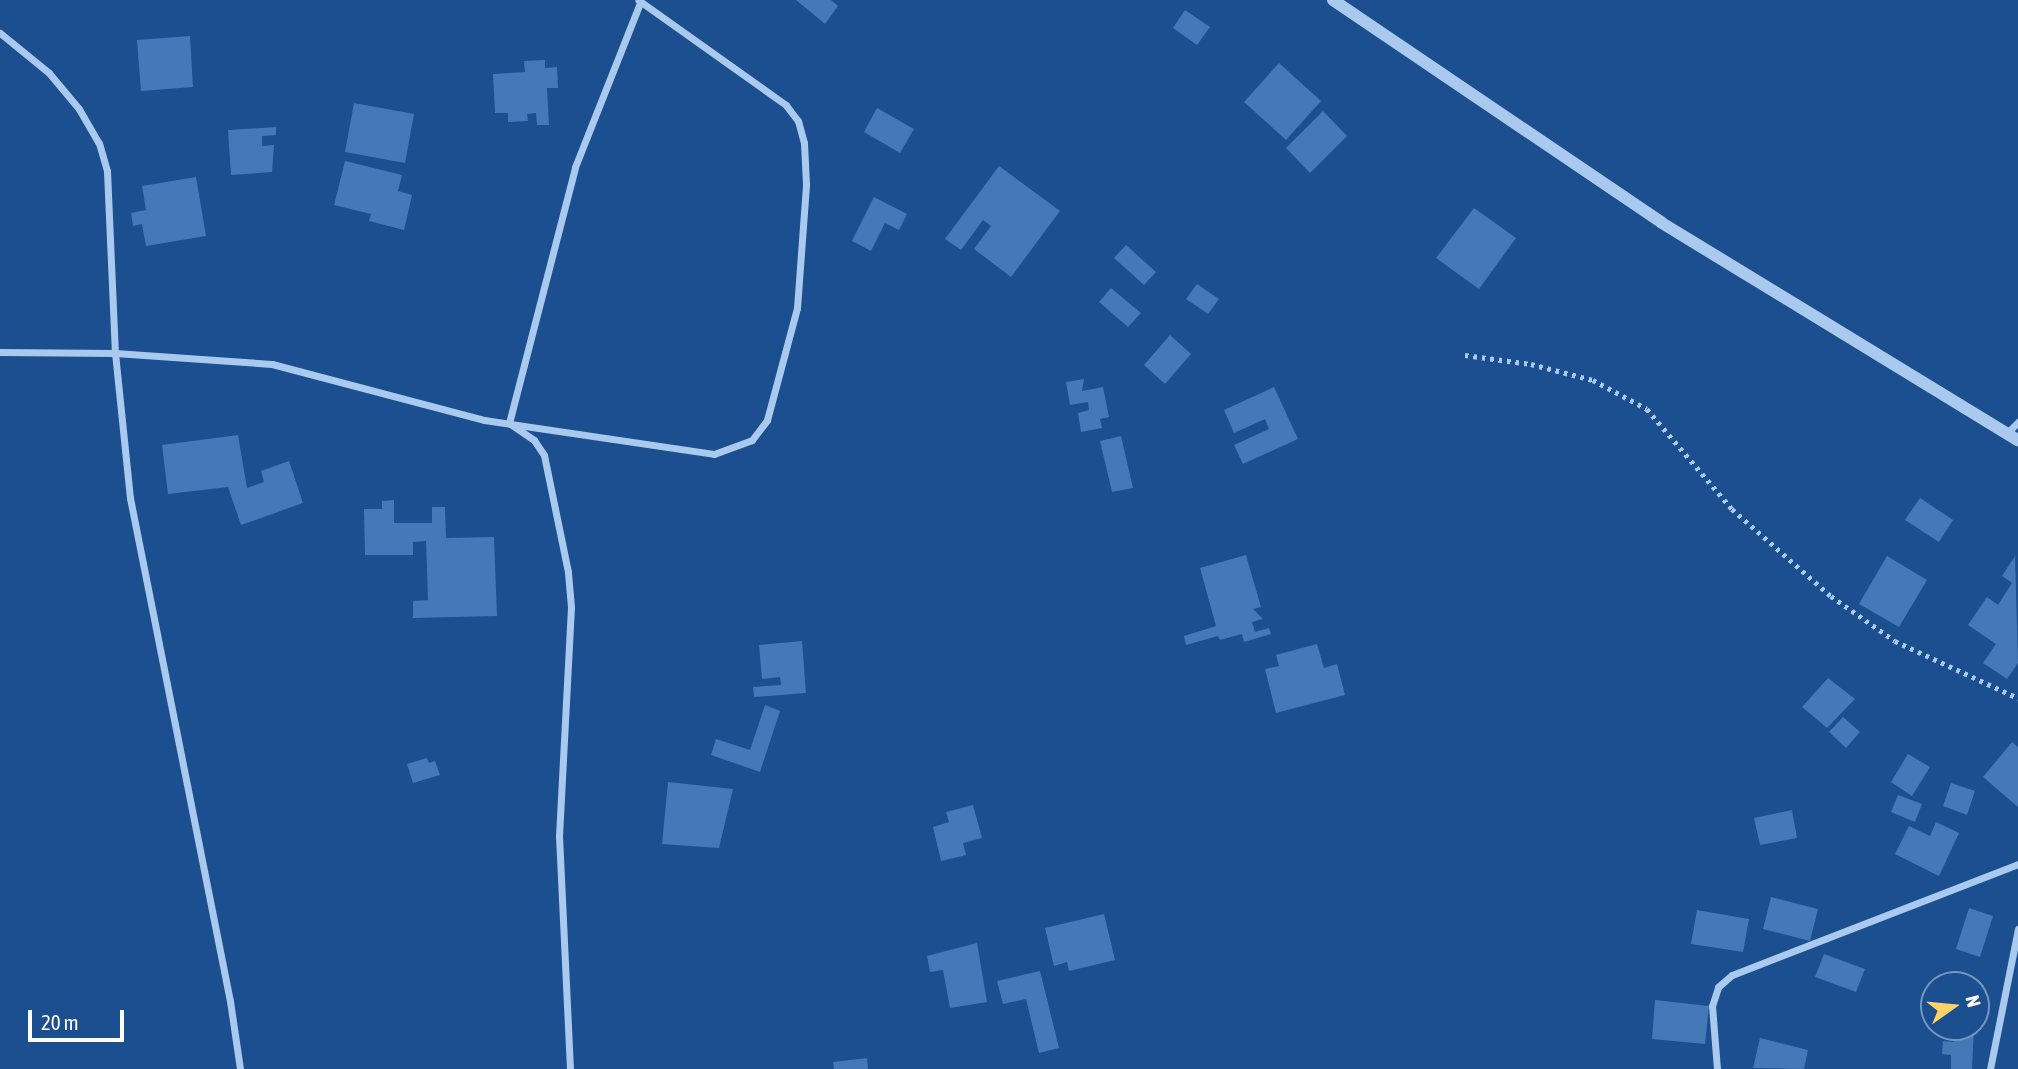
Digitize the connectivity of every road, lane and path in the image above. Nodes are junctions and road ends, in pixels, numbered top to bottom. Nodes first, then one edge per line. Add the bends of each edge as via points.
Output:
1 (1333, 0) edge
2 (639, 1) edge
3 (0, 33) edge
4 (0, 352) edge
5 (115, 353) junction
6 (1465, 355) dead end
7 (2018, 422) edge
8 (509, 424) junction
9 (2013, 436) edge
10 (2018, 698) edge
11 (2018, 864) edge
12 (2018, 929) edge
13 (240, 1069) edge
14 (570, 1069) edge
15 (1717, 1069) edge
16 (1990, 1069) edge

1 - 9 street via 1662,223
2 - 8 street via 575,167
2 - 8 street via 786,105 798,121 806,184 797,308 767,420 752,440 714,454
3 - 5 street via 49,73 99,143 107,172
4 - 5 street
5 - 8 street via 272,364
5 - 13 street via 136,540 228,988
6 - 10 path via 1531,363 1593,380 1647,409 1732,509 1831,596 1895,641
7 - 9 street
8 - 14 street via 534,440 544,455 568,572 571,607 559,836
11 - 15 street via 1732,975 1718,987 1712,1006
12 - 16 street

